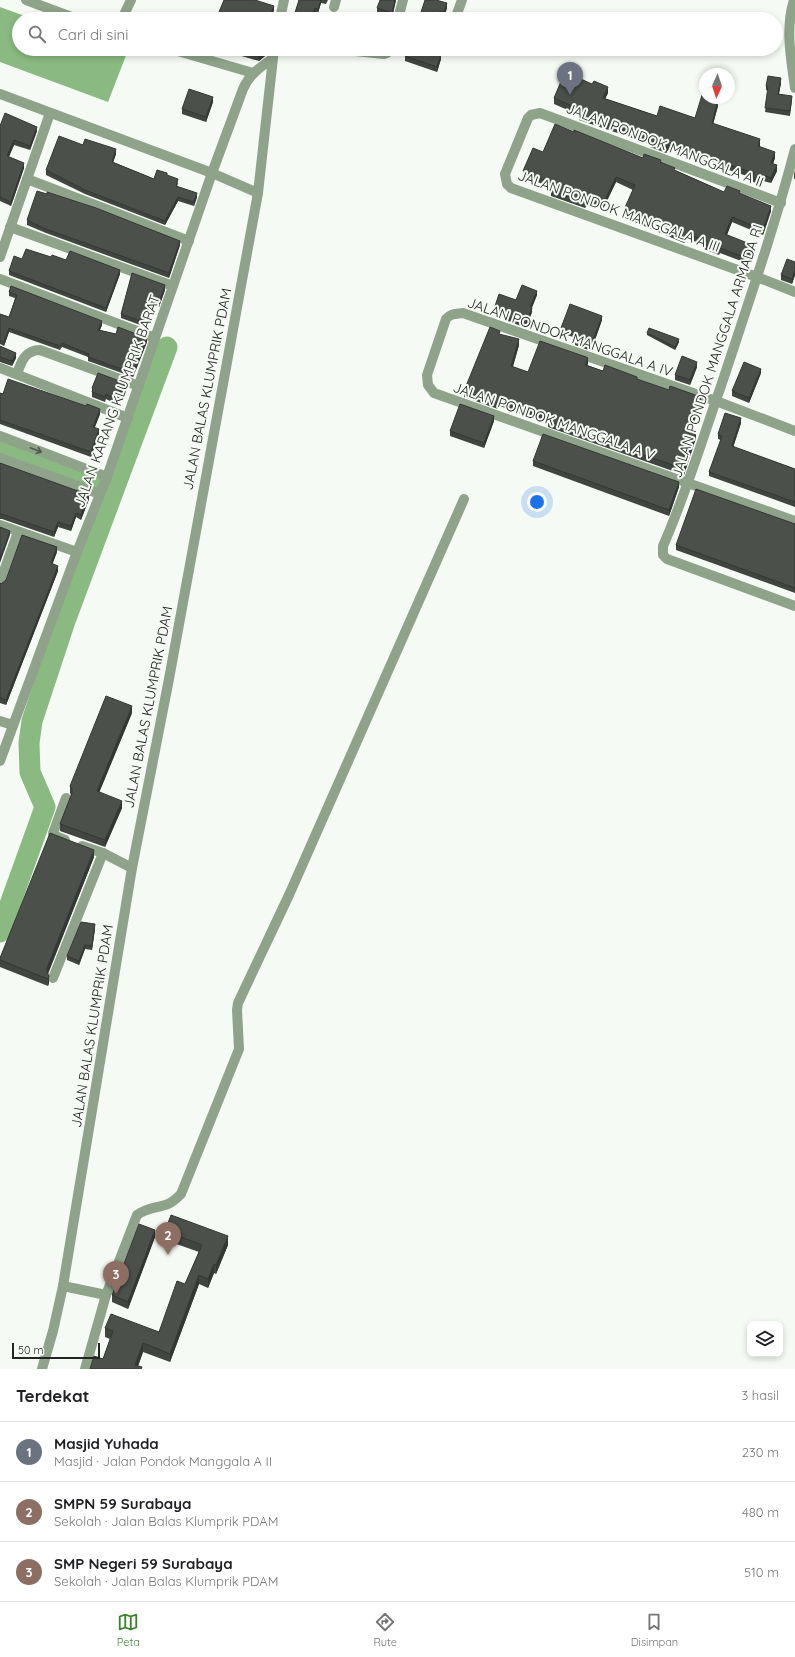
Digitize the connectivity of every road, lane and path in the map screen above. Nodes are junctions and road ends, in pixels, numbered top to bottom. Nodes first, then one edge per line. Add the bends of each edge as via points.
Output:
1 (26, 0) edge
2 (131, 0) edge
3 (284, 0) edge
4 (404, 0) edge
5 (462, 0) edge
6 (794, 0) edge
7 (58, 12) edge
8 (126, 12) edge
9 (281, 12) edge
10 (400, 12) edge
11 (458, 12) edge
12 (195, 56) edge
13 (271, 56) edge
14 (273, 56) edge
15 (253, 73) junction
16 (795, 88) edge
17 (1, 97) edge
18 (50, 113) junction
19 (540, 113) joint
20 (795, 149) edge
21 (216, 175) junction
22 (27, 179) junction
23 (258, 193) junction
24 (781, 203) junction
25 (10, 227) junction
26 (189, 240) junction
27 (0, 257) edge
28 (757, 277) junction
29 (0, 279) edge
30 (173, 286) junction
31 (795, 292) edge
32 (155, 338) junction
33 (0, 368) edge
34 (18, 374) junction
35 (139, 386) junction
36 (434, 393) joint
37 (716, 401) junction
38 (128, 418) junction
39 (795, 431) edge
40 (0, 436) edge
41 (0, 458) edge
42 (107, 478) junction
43 (688, 483) junction
44 (101, 492) junction
45 (464, 499) dead end
46 (795, 521) edge
47 (0, 525) edge
48 (18, 532) junction
49 (77, 552) junction
50 (0, 582) edge
51 (795, 606) edge
52 (0, 721) edge
53 (13, 726) junction
54 (0, 761) edge
55 (66, 798) dead end
56 (103, 853) junction
57 (132, 868) junction
58 (53, 978) dead end
59 (63, 1286) junction
60 (106, 1295) junction
61 (42, 1369) edge
62 (85, 1369) edge

1 - 7 street
2 - 8 street
3 - 9 street
4 - 10 street
5 - 11 street
6 - 16 street via 789,33
12 - 15 street
13 - 15 street, JALAN KARANG KLUMPRIK BARAT
14 - 23 street, JALAN BALAS KLUMPRIK PDAM
15 - 21 street, JALAN KARANG KLUMPRIK BARAT via 243,89
17 - 18 street
18 - 21 street
18 - 22 street
19 - 24 street, JALAN PONDOK MANGGALA A II
19 - 28 street, JALAN PONDOK MANGGALA A III via 528,118 505,174 510,188
20 - 24 street, JALAN PONDOK MANGGALA ARMADA RI
21 - 23 street
21 - 26 street, JALAN KARANG KLUMPRIK BARAT
22 - 25 street
22 - 26 street
23 - 57 street, JALAN BALAS KLUMPRIK PDAM
24 - 28 street, JALAN PONDOK MANGGALA ARMADA RI
25 - 27 street
25 - 30 street
26 - 30 street, JALAN KARANG KLUMPRIK BARAT
28 - 31 street
28 - 37 street, JALAN PONDOK MANGGALA ARMADA RI
29 - 32 street
30 - 32 street, JALAN KARANG KLUMPRIK BARAT
32 - 35 street, JALAN KARANG KLUMPRIK BARAT
33 - 34 street
34 - 35 street via 27,354 40,350
34 - 38 street
35 - 38 street, JALAN KARANG KLUMPRIK BARAT
36 - 37 street, JALAN PONDOK MANGGALA A IV via 428,385 426,375 446,319 463,313
36 - 43 street, JALAN PONDOK MANGGALA A V
37 - 39 street
37 - 43 street, JALAN PONDOK MANGGALA ARMADA RI
38 - 42 street, JALAN KARANG KLUMPRIK BARAT
40 -> 42 street
41 - 44 street
42 - 44 street, JALAN KARANG KLUMPRIK BARAT
43 - 46 street, JALAN PONDOK MANGGALA A V
43 - 51 street, JALAN PONDOK MANGGALA ARMADA RI via 664,546 663,555 667,559
44 - 49 street, JALAN KARANG KLUMPRIK BARAT
45 - 60 street via 289,895 238,1003 239,1049 181,1194 170,1203 144,1210 137,1215
47 - 48 street
48 - 49 street
48 - 50 street
49 - 53 street, JALAN KARANG KLUMPRIK BARAT
52 - 53 street
53 - 54 street, JALAN KARANG KLUMPRIK BARAT
55 - 56 street via 54,835
56 - 57 street
56 - 58 street
57 - 59 street, JALAN BALAS KLUMPRIK PDAM
59 - 60 street
59 - 61 street, JALAN BALAS KLUMPRIK PDAM
60 - 62 street

